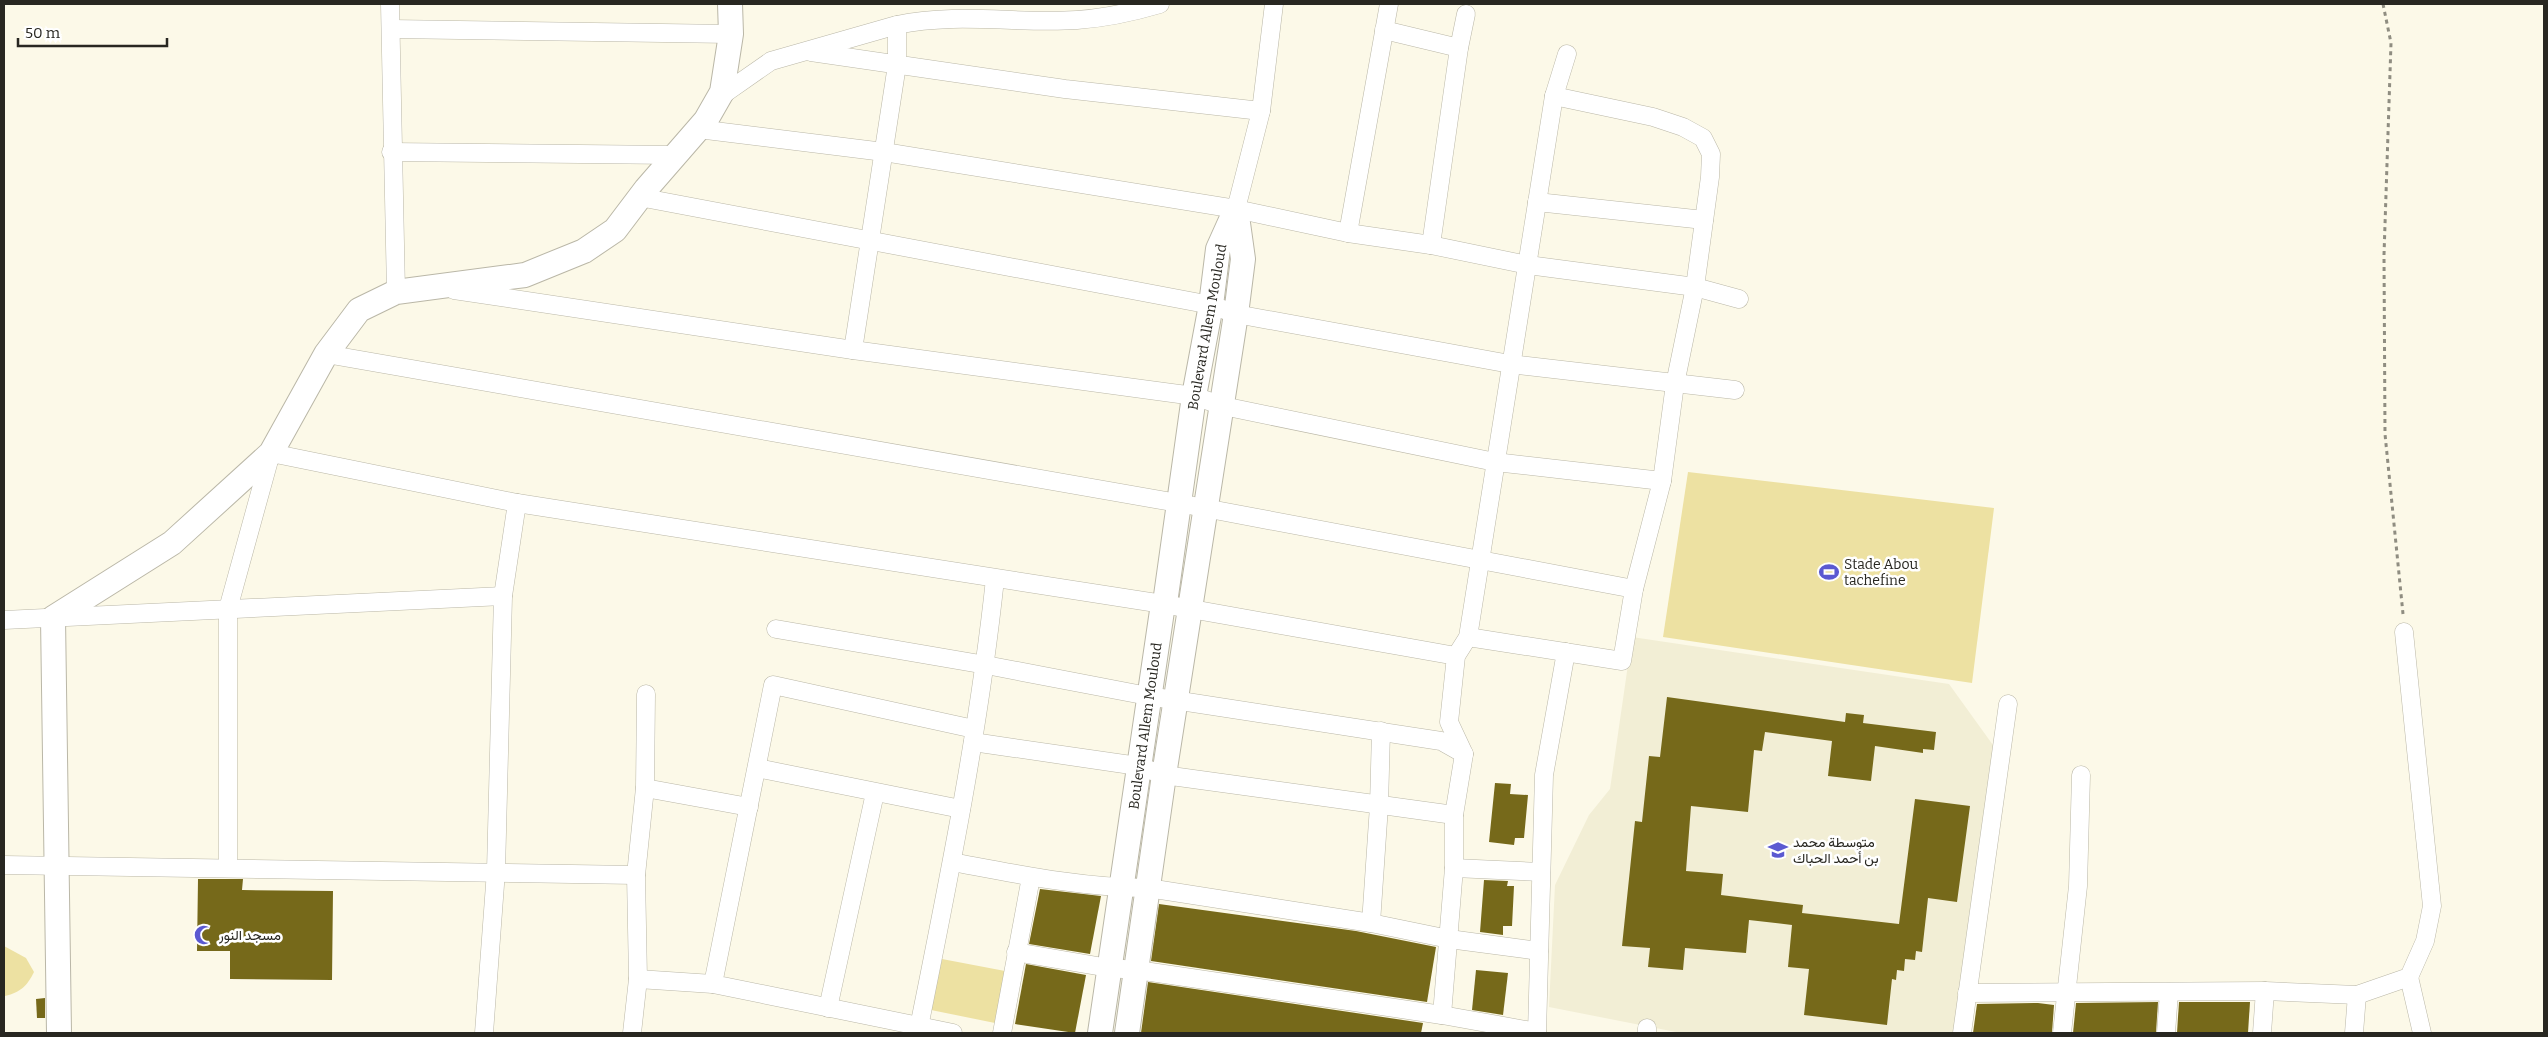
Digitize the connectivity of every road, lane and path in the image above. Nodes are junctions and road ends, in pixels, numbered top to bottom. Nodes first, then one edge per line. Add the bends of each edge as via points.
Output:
1 (390, 4) edge
2 (730, 4) edge
3 (1160, 4) edge
4 (1274, 4) edge
5 (1389, 4) edge
6 (2383, 4) edge
7 (1466, 14) dead end
8 (897, 24) junction
9 (391, 29) junction
10 (1384, 30) junction
11 (731, 34) junction
12 (1459, 48) junction
13 (805, 51) junction
14 (1567, 54) dead end
15 (897, 65) junction
16 (1554, 96) junction
17 (718, 98) junction
18 (1261, 111) junction
19 (698, 129) junction
20 (391, 152) junction
21 (884, 152) junction
22 (676, 155) junction
23 (639, 197) junction
24 (1537, 202) junction
25 (1236, 209) junction
26 (1704, 220) junction
27 (1348, 233) junction
28 (869, 240) junction
29 (1431, 245) junction
30 (1528, 265) junction
31 (435, 287) junction
32 (1695, 287) junction
33 (396, 292) junction
34 (1739, 299) dead end
35 (1211, 304) junction
36 (1236, 314) junction
37 (853, 350) junction
38 (326, 354) junction
39 (1510, 364) junction
40 (1675, 384) junction
41 (1735, 390) dead end
42 (1194, 396) junction
43 (1223, 406) junction
44 (271, 453) junction
45 (1495, 462) junction
46 (1662, 481) junction
47 (517, 503) junction
48 (1178, 503) junction
49 (1206, 508) junction
50 (1480, 560) junction
51 (994, 579) junction
52 (1634, 589) junction
53 (503, 596) junction
54 (1163, 604) junction
55 (228, 609) junction
56 (1190, 609) junction
57 (53, 618) junction
58 (4, 620) edge
59 (776, 629) dead end
60 (2404, 632) joint
61 (1468, 637) junction
62 (1566, 652) junction
63 (1456, 656) junction
64 (986, 665) junction
65 (646, 694) dead end
66 (1148, 696) junction
67 (1177, 700) junction
68 (2008, 704) dead end
69 (1381, 731) junction
70 (974, 735) junction
71 (1464, 754) junction
72 (1138, 766) junction
73 (757, 768) junction
74 (1164, 775) junction
75 (2081, 776) dead end
76 (645, 788) junction
77 (875, 793) junction
78 (1379, 806) junction
79 (750, 807) junction
80 (961, 809) junction
81 (1454, 815) junction
82 (952, 862) junction
83 (4, 865) edge
84 (58, 865) junction
85 (228, 867) junction
86 (1454, 868) junction
87 (496, 872) junction
88 (1541, 872) junction
89 (636, 875) junction
90 (1031, 877) junction
91 (1123, 888) junction
92 (1148, 888) junction
93 (1371, 923) junction
94 (1450, 939) junction
95 (1539, 951) junction
96 (1016, 952) junction
97 (1110, 968) junction
98 (1137, 970) junction
99 (2409, 977) junction
100 (638, 979) junction
101 (713, 984) junction
102 (2265, 991) junction
103 (2169, 992) junction
104 (1967, 993) junction
105 (2064, 994) junction
106 (2356, 995) junction
107 (828, 1008) junction
108 (1442, 1015) junction
109 (919, 1027) junction
110 (59, 1033) edge
111 (484, 1033) edge
112 (632, 1033) edge
113 (953, 1033) edge
114 (1002, 1033) edge
115 (1100, 1033) edge
116 (1127, 1033) edge
117 (1537, 1033) edge
118 (1962, 1033) edge
119 (2062, 1033) edge
120 (2166, 1033) edge
121 (2262, 1033) edge
122 (2354, 1033) edge
123 (2422, 1033) edge

1 - 9 street
2 - 11 main road
3 - 8 street via 1133,12 1076,20 972,18
4 - 18 street
5 - 10 street
6 - 60 path via 2391,44 2384,255 2385,434
7 - 12 street
8 - 13 street
8 - 15 street
9 - 11 street
9 - 20 street
10 - 12 street
10 - 27 street
11 - 17 main road via 722,92
12 - 29 street
13 - 15 street
13 - 17 street via 771,61
14 - 16 street
15 - 18 street via 1065,89
15 - 21 street
16 - 24 street
16 - 26 street via 1652,116 1684,127 1703,138 1711,154
17 - 19 main road
18 - 25 street
19 - 21 street
19 - 22 main road
20 - 22 street
20 - 33 street
21 - 25 street
21 - 28 street
22 - 23 main road
23 - 28 street
23 - 31 main road via 615,230 584,251 525,275
24 - 26 street
24 - 30 street
25 - 27 street
25 - 35 main road, Boulevard Allem Mouloud via 1218,249
25 - 36 main road, Boulevard Allem Mouloud via 1243,260
26 - 32 street
27 - 29 street
28 - 35 street
28 - 37 street
29 - 30 street
30 - 32 street
30 - 39 street
31 - 33 main road
31 - 37 street
32 - 34 street
32 - 40 street
33 - 38 main road via 359,310
35 - 36 street
35 - 42 main road, Boulevard Allem Mouloud
36 - 39 street
36 - 43 main road, Boulevard Allem Mouloud
37 - 42 street
38 - 44 main road
38 - 48 street
39 - 40 street
39 - 45 street
40 - 41 street
40 - 46 street
42 - 43 street
42 - 48 main road, Boulevard Allem Mouloud
43 - 45 street
43 - 49 main road, Boulevard Allem Mouloud
44 - 47 street
44 - 55 street
44 - 57 main road via 172,543
45 - 46 street
45 - 50 street
46 - 52 street
47 - 51 street
47 - 53 street
48 - 49 street
48 - 54 main road, Boulevard Allem Mouloud
49 - 50 street
49 - 56 main road, Boulevard Allem Mouloud
50 - 52 street
50 - 61 street
51 - 54 street
51 - 64 street
52 - 62 street via 1622,660
53 - 55 street
53 - 87 street
54 - 56 street
54 - 66 main road, Boulevard Allem Mouloud
55 - 57 street
55 - 85 street
56 - 63 street
56 - 67 main road, Boulevard Allem Mouloud
57 - 58 street
57 - 84 main road
59 - 64 street
60 - 99 street via 2432,906 2425,941
61 - 62 street
61 - 63 street
62 - 88 street via 1544,775
63 - 71 street via 1449,722
64 - 66 street
64 - 70 street
65 - 76 street
66 - 67 street
66 - 72 main road, Boulevard Allem Mouloud
67 - 69 street
67 - 74 main road, Boulevard Allem Mouloud
68 - 104 street
69 - 71 street via 1441,741
69 - 78 street
70 - 72 street
70 - 73 street via 773,685
70 - 80 street
71 - 81 street
72 - 74 street
72 - 91 main road, Boulevard Allem Mouloud
73 - 77 street
73 - 79 street
74 - 78 street
74 - 92 main road, Boulevard Allem Mouloud
75 - 105 street via 2078,886
76 - 79 street
76 - 89 street
77 - 80 street
77 - 107 street
78 - 81 street
78 - 93 street
79 - 101 street
80 - 82 street
81 - 86 street
82 - 90 street
82 - 109 street
83 - 84 street
84 - 85 street
84 - 110 main road
85 - 87 street
86 - 88 street
86 - 94 street
87 - 89 street
87 - 111 street
88 - 95 street
89 - 100 street
90 - 91 street
90 - 96 street
91 - 92 street
91 - 97 main road, Boulevard Allem Mouloud
92 - 93 street
92 - 98 main road, Boulevard Allem Mouloud
93 - 94 street
94 - 95 street
94 - 108 street
95 - 117 street
96 - 97 street
96 - 114 street
97 - 98 street
97 - 115 main road, Boulevard Allem Mouloud
98 - 108 street
98 - 116 main road, Boulevard Allem Mouloud
99 - 106 street
99 - 123 street
100 - 101 street
100 - 112 street
101 - 107 street
102 - 103 street
102 - 106 street
102 - 121 street
103 - 105 street
103 - 120 street
104 - 105 street
104 - 118 street
105 - 119 street
106 - 122 street
107 - 109 street
108 - 117 street
109 - 113 street

